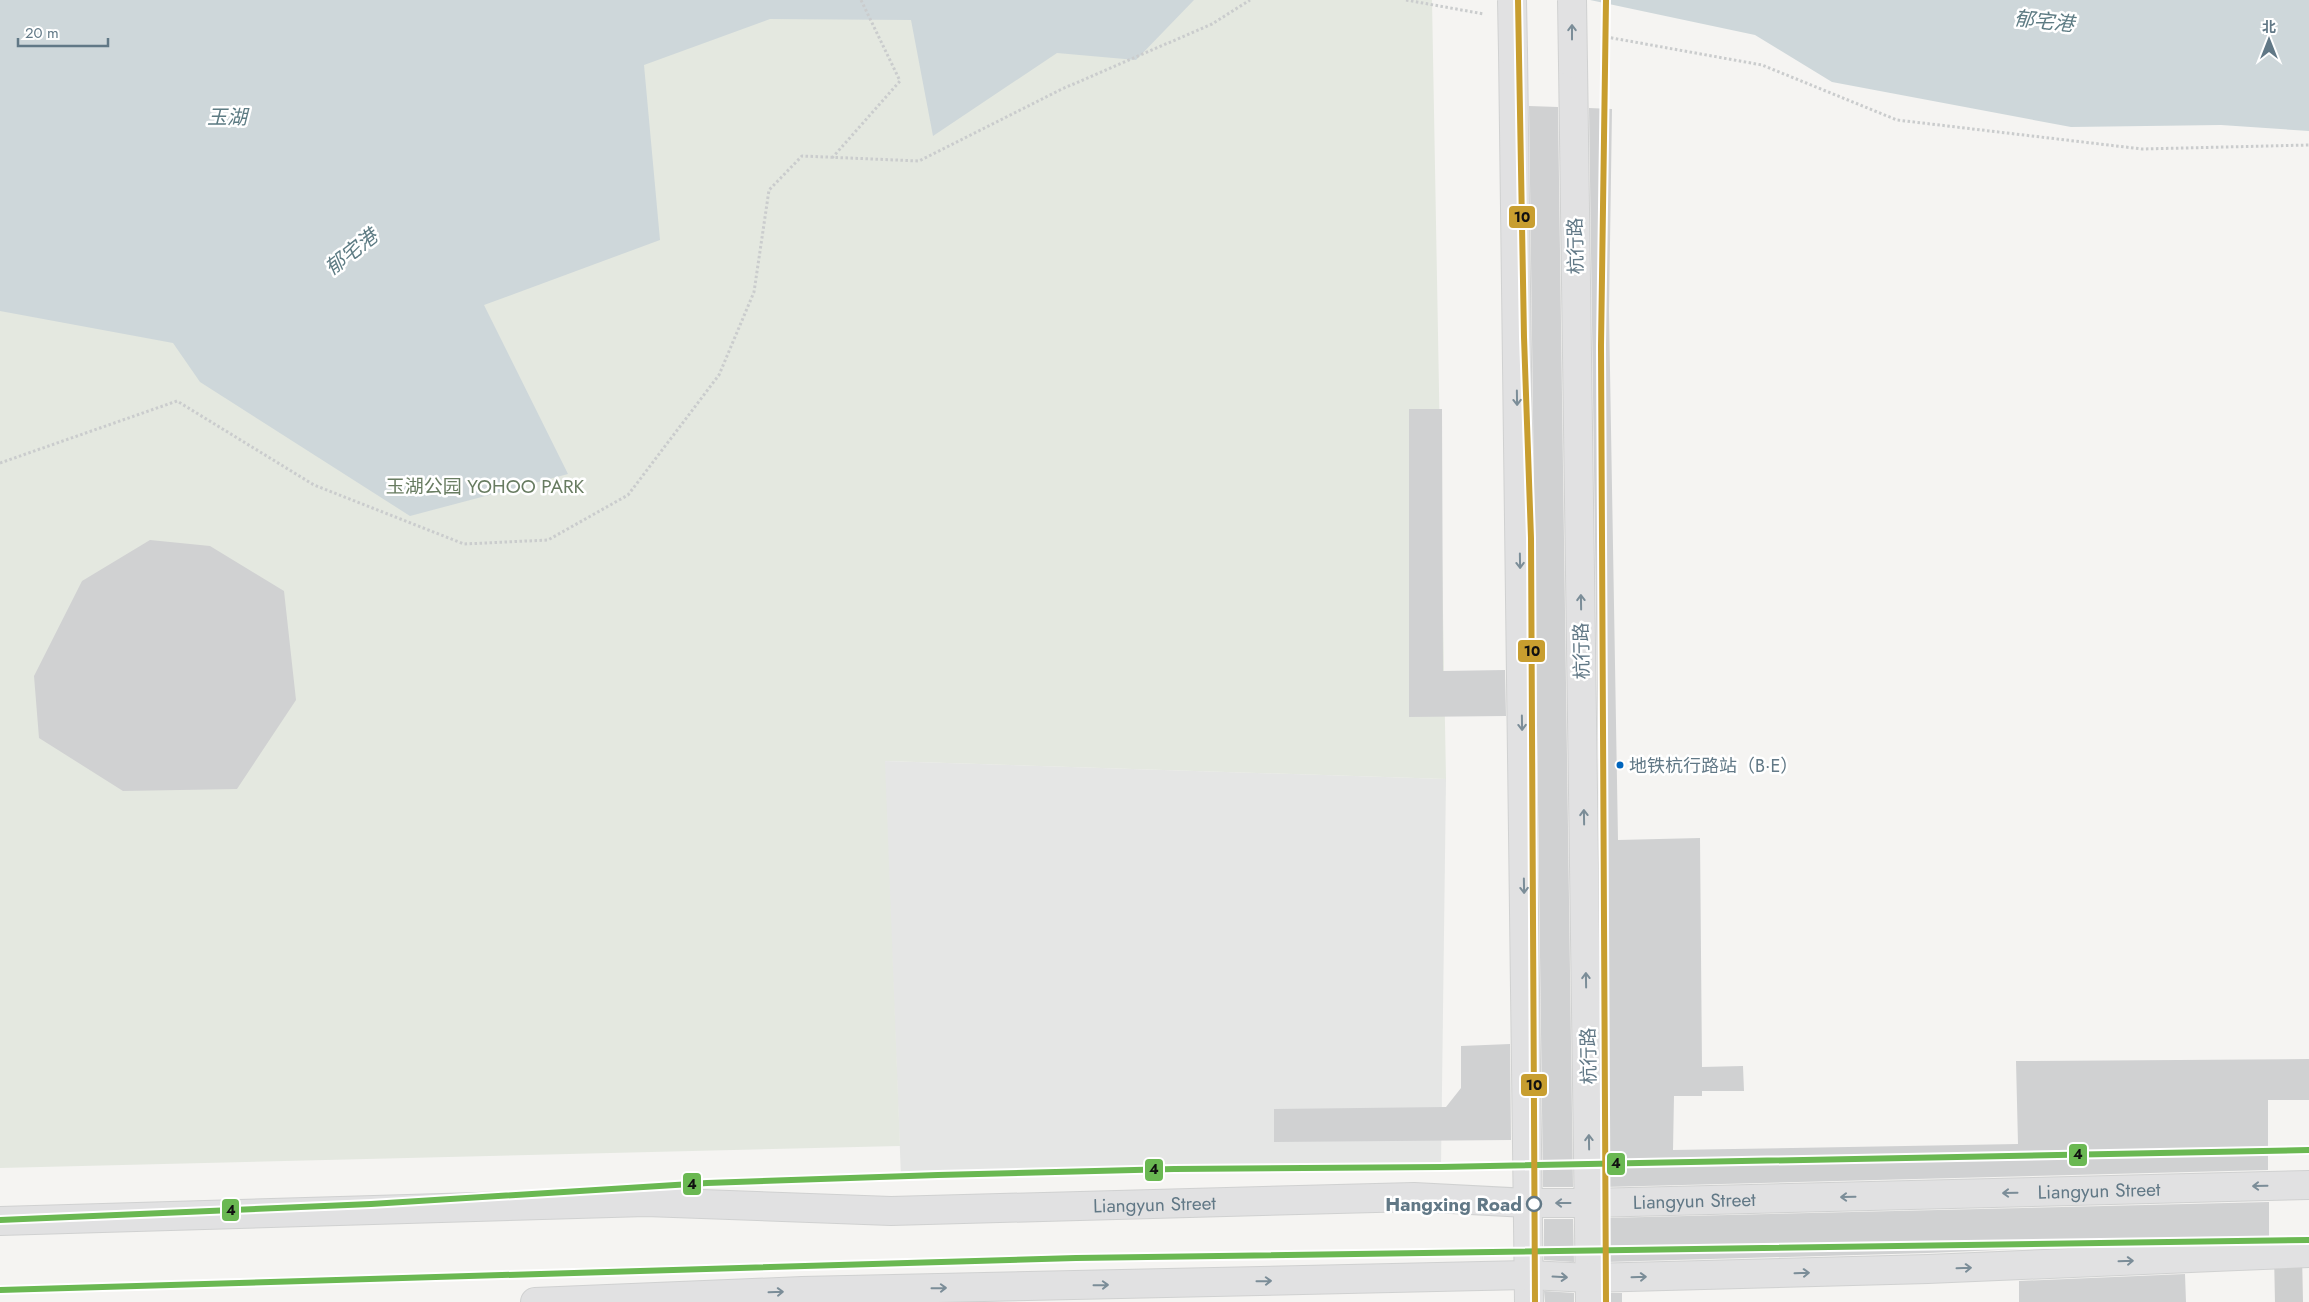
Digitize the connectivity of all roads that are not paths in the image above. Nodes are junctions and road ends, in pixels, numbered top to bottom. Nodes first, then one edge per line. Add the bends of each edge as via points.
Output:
1 (1572, 0) edge
2 (1502, 8) edge
3 (2309, 1185) edge
4 (1528, 1203) junction
5 (1590, 1203) junction
6 (0, 1221) edge
7 (2299, 1253) edge
8 (1529, 1275) junction
9 (1590, 1290) edge
10 (535, 1302) edge
11 (1529, 1302) edge
12 (2289, 1302) edge

5 -> 1 main road, 杭行路, bridge
2 -> 4 main road, bridge via 1513,52
3 -> 5 main road, Liangyun Street
5 -> 4 main road, Liangyun Street
4 - 6 main road, Liangyun Street via 1414,1197 891,1211 646,1202
4 - 8 main road
5 - 9 main road, 杭行路
9 -> 7 main road via 1918,1270
7 - 12 lane
8 -> 9 main road
10 -> 8 main road via 802,1291
8 - 11 main road

